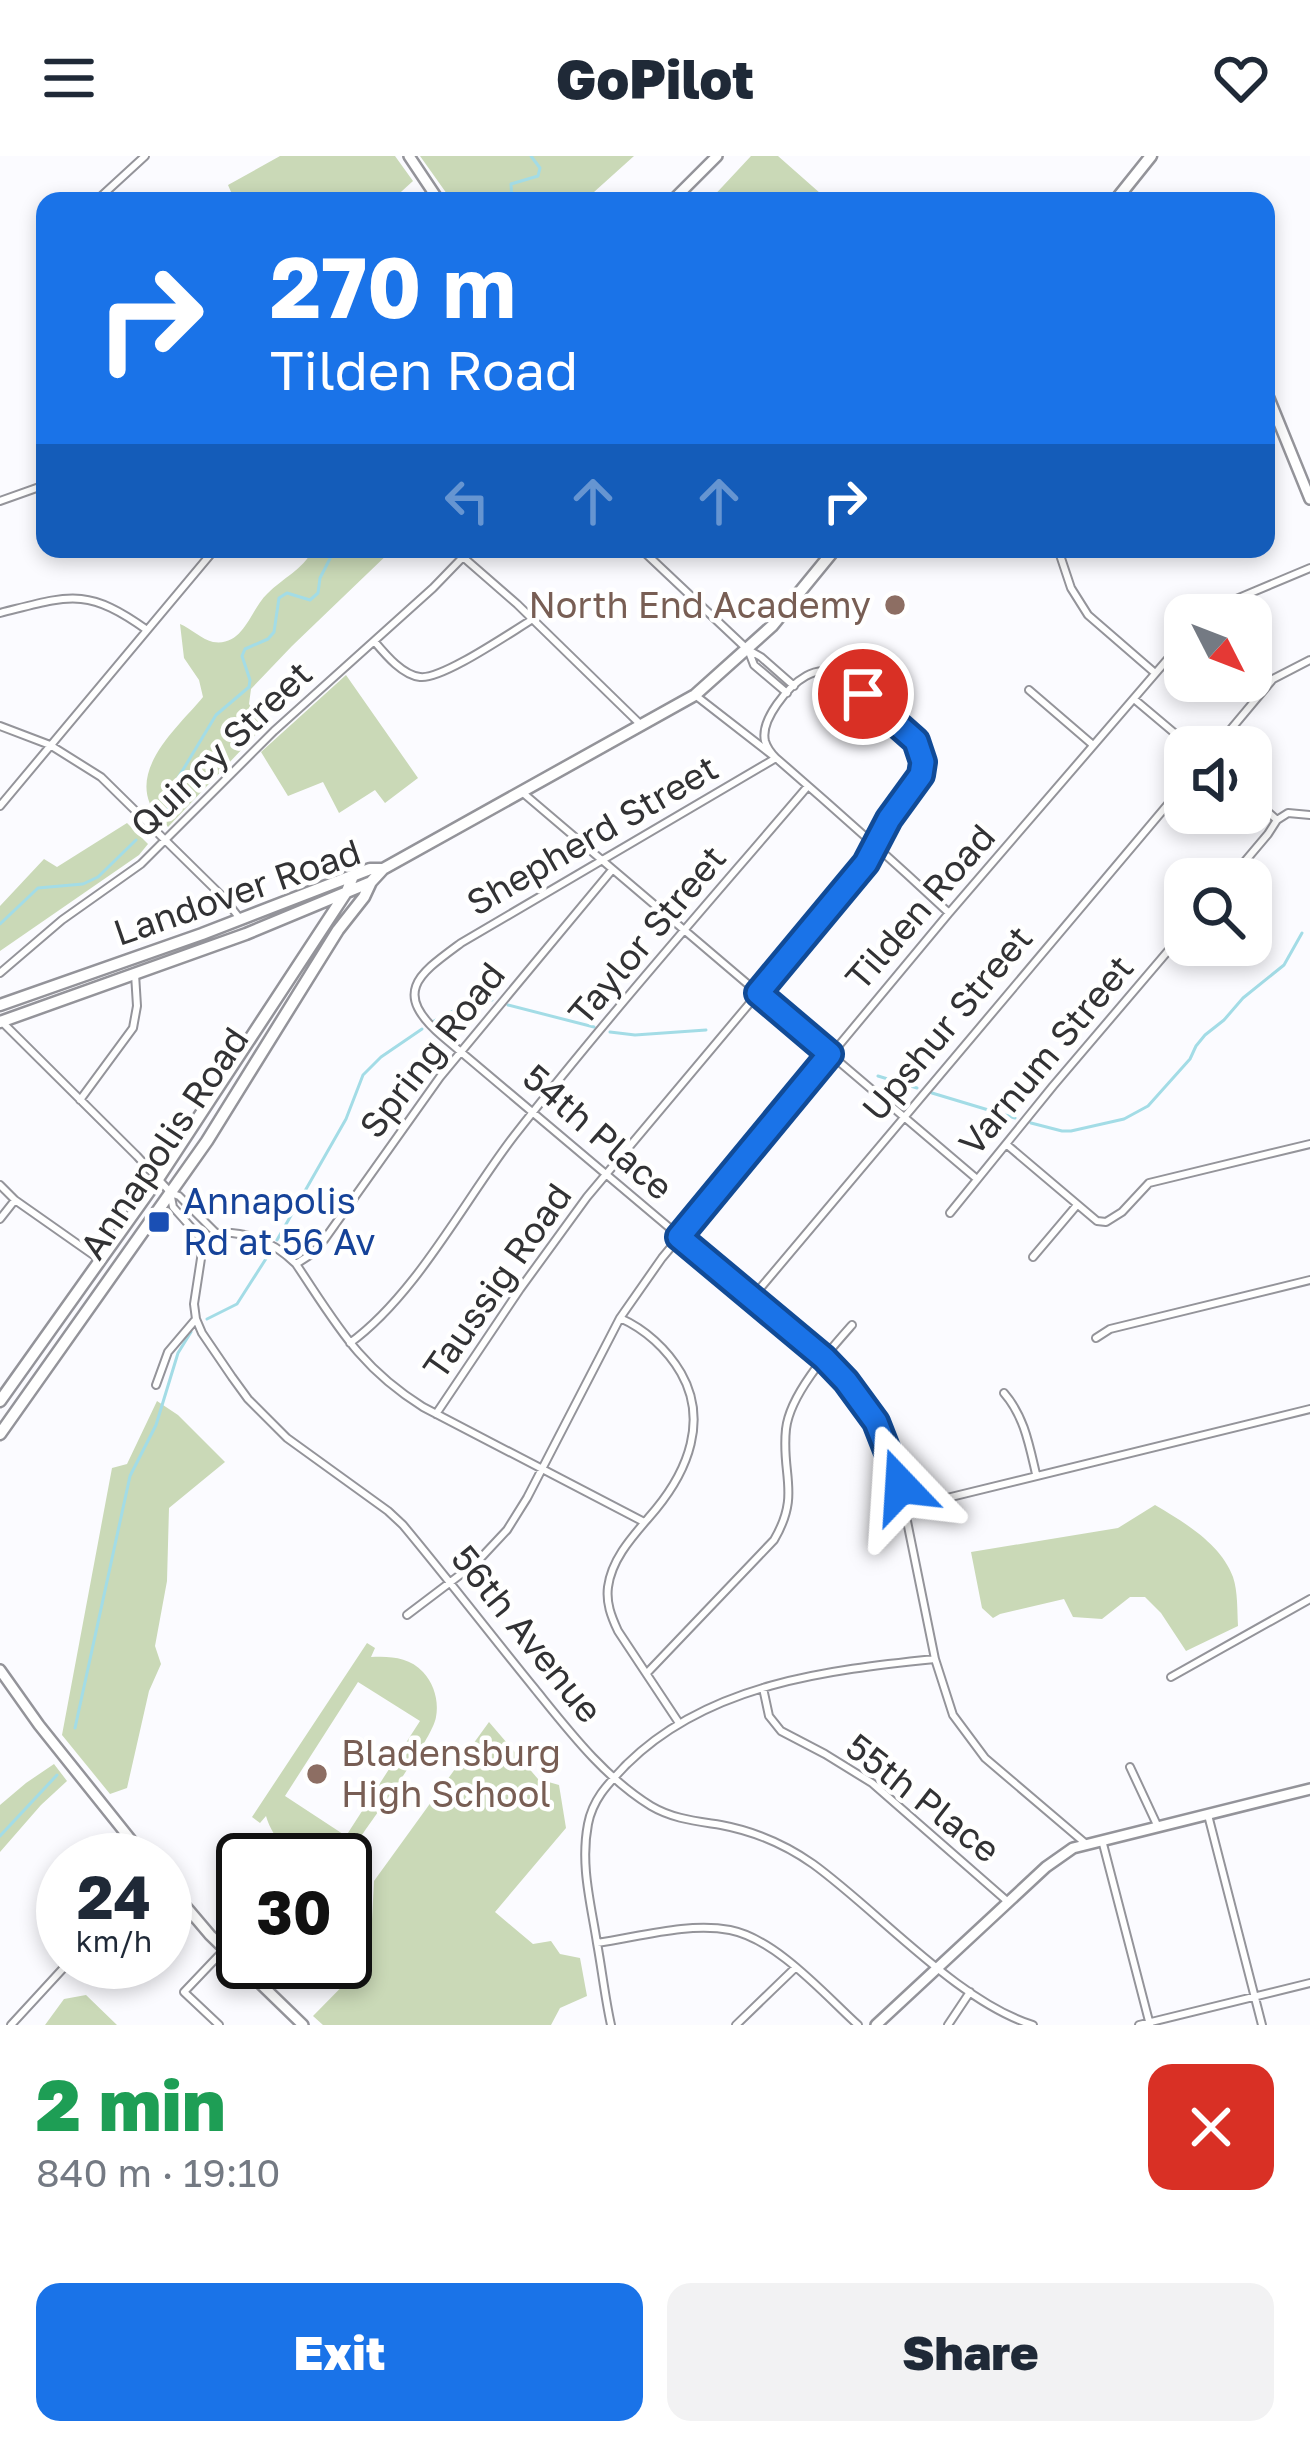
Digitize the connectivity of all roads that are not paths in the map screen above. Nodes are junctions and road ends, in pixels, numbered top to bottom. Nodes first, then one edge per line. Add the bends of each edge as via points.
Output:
1 (145, 156) edge
2 (409, 156) edge
3 (717, 156) edge
4 (1151, 156) edge
5 (106, 192) edge
6 (433, 192) edge
7 (681, 192) edge
8 (1122, 192) edge
9 (1275, 413) edge
10 (36, 488) edge
11 (1310, 499) edge
12 (0, 501) edge
13 (207, 558) edge
14 (460, 558) edge
15 (470, 558) edge
16 (651, 558) edge
17 (825, 558) edge
18 (1061, 558) edge
19 (1310, 568) edge
20 (1248, 594) edge
21 (0, 613) edge
22 (532, 619) junction
23 (147, 630) junction
24 (374, 641) junction
25 (747, 649) junction
26 (1310, 661) edge
27 (1164, 662) edge
28 (1155, 673) junction
29 (794, 686) junction
30 (1029, 690) dead end
31 (788, 693) junction
32 (694, 695) junction
33 (1134, 699) junction
34 (642, 725) junction
35 (0, 726) edge
36 (1166, 726) edge
37 (1234, 726) edge
38 (50, 745) junction
39 (1093, 745) junction
40 (776, 758) junction
41 (808, 786) junction
42 (524, 793) junction
43 (0, 806) edge
44 (1164, 809) edge
45 (1310, 815) edge
46 (1272, 816) edge
47 (1277, 820) junction
48 (166, 841) junction
49 (876, 845) junction
50 (1247, 858) edge
51 (603, 860) junction
52 (383, 869) junction
53 (614, 869) junction
54 (353, 876) junction
55 (371, 882) junction
56 (346, 891) junction
57 (312, 908) junction
58 (950, 913) junction
59 (241, 919) junction
60 (326, 923) junction
61 (685, 930) junction
62 (246, 934) junction
63 (1164, 957) edge
64 (437, 961) joint
65 (0, 973) edge
66 (135, 974) junction
67 (758, 993) junction
68 (0, 1005) edge
69 (0, 1021) edge
70 (460, 1052) junction
71 (830, 1054) junction
72 (80, 1100) junction
73 (533, 1112) junction
74 (904, 1117) junction
75 (1006, 1144) junction
76 (1310, 1144) edge
77 (605, 1174) junction
78 (158, 1179) junction
79 (976, 1180) junction
80 (0, 1185) edge
81 (171, 1193) junction
82 (15, 1200) junction
83 (1080, 1207) junction
84 (950, 1214) dead end
85 (0, 1219) edge
86 (216, 1233) junction
87 (679, 1237) junction
88 (205, 1243) junction
89 (1033, 1257) dead end
90 (99, 1259) junction
91 (296, 1264) junction
92 (1310, 1280) edge
93 (752, 1298) junction
94 (620, 1318) junction
95 (196, 1319) junction
96 (852, 1325) dead end
97 (1096, 1338) dead end
98 (349, 1344) junction
99 (824, 1358) junction
100 (155, 1385) dead end
101 (1004, 1393) dead end
102 (0, 1401) edge
103 (1310, 1409) edge
104 (436, 1414) junction
105 (0, 1434) edge
106 (543, 1468) junction
107 (1036, 1474) junction
108 (905, 1508) junction
109 (644, 1522) junction
110 (449, 1581) junction
111 (1310, 1599) edge
112 (406, 1615) dead end
113 (934, 1659) junction
114 (0, 1670) edge
115 (647, 1673) junction
116 (1171, 1677) dead end
117 (763, 1688) junction
118 (679, 1723) junction
119 (1130, 1767) dead end
120 (614, 1777) junction
121 (1310, 1790) edge
122 (1208, 1815) junction
123 (1158, 1827) junction
124 (125, 1833) edge
125 (1102, 1840) junction
126 (1085, 1843) junction
127 (1008, 1902) junction
128 (192, 1913) edge
129 (216, 1941) edge
130 (598, 1943) junction
131 (216, 1958) edge
132 (795, 1968) junction
133 (939, 1968) junction
134 (1310, 1983) edge
135 (44, 1989) edge
136 (265, 1989) edge
137 (970, 1992) junction
138 (1255, 1997) junction
139 (1149, 2024) edge
140 (10, 2025) edge
141 (219, 2025) edge
142 (303, 2025) edge
143 (610, 2025) edge
144 (736, 2025) edge
145 (858, 2025) edge
146 (876, 2025) edge
147 (948, 2025) edge
148 (1034, 2025) edge
149 (1138, 2025) edge
150 (1262, 2025) edge

1 - 5 street
2 - 6 street
3 - 7 street
4 - 8 main road
9 - 11 street
10 - 12 street
13 - 23 street
14 - 24 street, Quincy Street
15 - 22 street
16 - 25 street
17 - 25 main road
18 - 28 street via 1088,616
19 - 20 street
21 - 23 street via 89,598
22 - 24 street via 427,677 405,671
22 - 34 street
23 - 38 street
24 - 48 street, Quincy Street
25 - 29 street
25 - 31 street
25 - 32 main road
26 - 37 street via 1273,679
27 - 28 street, Tilden Road
28 - 33 street, Tilden Road
29 - 31 street
29 - 49 street, Taussig Road via 816,672 835,673 921,751 921,775
30 - 39 street
31 - 40 street via 765,730
32 - 34 main road
32 - 40 street
33 - 36 street
33 - 39 street, Tilden Road
34 - 42 main road
35 - 38 street
38 - 43 street
38 - 48 street via 101,777
39 - 58 street, Tilden Road
40 - 41 street
40 - 51 street, Shepherd Street
41 - 49 street
41 - 61 street, Taylor Street
42 - 51 street
42 - 52 main road
44 - 74 street, Upshur Street
45 - 47 street
46 - 47 street
47 - 50 street
48 - 59 street
48 - 65 street, Quincy Street
49 - 58 street
49 - 67 street, Taussig Road
51 - 53 street
51 - 64 street, Shepherd Street
52 - 54 main road, Landover Road
52 - 55 main road, Landover Road
53 - 61 street
53 - 70 street, Spring Road
54 - 56 main road, Annapolis Road
54 - 59 main road, Landover Road
55 - 56 main road, Landover Road
55 - 81 main road, Annapolis Road
56 - 57 main road, Landover Road
56 - 60 main road, Annapolis Road
57 - 60 main road
57 - 62 main road, Landover Road
58 - 71 street, Tilden Road
59 - 62 street
59 - 68 main road, Landover Road
60 - 78 main road, Annapolis Road
61 - 67 street
61 - 73 street, Taylor Street
62 - 66 main road, Landover Road
63 - 75 street, Varnum Street
64 - 70 street, 54th Place via 417,980 416,1001
66 - 69 main road, Landover Road
66 - 72 street via 133,1028
67 - 71 street
67 - 77 street, Taussig Road
69 - 72 street
70 - 73 street, 54th Place
70 - 91 street, Spring Road via 324,1240
71 - 74 street
71 - 87 street, Tilden Road
72 - 78 street
73 - 77 street, 54th Place
73 - 98 street, Taylor Street via 399,1296
74 - 79 street
74 - 93 street, Upshur Street
75 - 79 street, Varnum Street
75 - 83 street
76 - 83 street via 1149,1183 1106,1222
77 - 87 street, 54th Place
77 - 104 street, Taussig Road
78 - 81 street
78 - 90 main road, Annapolis Road
79 - 84 street, Varnum Street
80 - 82 street
81 - 86 street
81 - 88 street via 173,1207
81 - 105 main road, Annapolis Road
82 - 85 street
82 - 90 street
83 - 89 street
86 - 88 street
86 - 91 street via 267,1242
87 - 93 street, 54th Place
87 - 94 street, Tilden Road
88 - 95 street
90 - 102 main road, Annapolis Road
91 - 98 street
92 - 97 street
93 - 99 street, 54th Place
94 - 106 street, Tilden Road
94 - 109 street via 661,1346 693,1403 685,1465
95 - 100 street via 168,1352
95 - 110 street, 56th Avenue via 267,1420 388,1511
96 - 99 street
98 - 104 street via 389,1384
99 - 108 street, 54th Place via 876,1422
99 - 115 street via 788,1418 784,1522 758,1560
101 - 107 street via 1025,1429
103 - 107 street
104 - 106 street
106 - 109 street
106 - 110 street, Tilden Road via 507,1530
107 - 108 street
108 - 113 street, 54th Place
109 - 115 street via 607,1589 611,1616
110 - 112 street, Tilden Road
110 - 120 street, 56th Avenue
111 - 116 street
113 - 117 street
113 - 126 street, 54th Place via 953,1715 973,1744
114 - 124 street
115 - 118 street
117 - 118 street
117 - 127 street, 55th Place via 769,1716 789,1738 872,1784
118 - 120 street
119 - 123 street
120 - 130 street via 587,1828
120 - 133 street, 56th Avenue via 663,1813 789,1849
121 - 122 street
122 - 123 street
122 - 138 street
123 - 125 street
125 - 126 street
125 - 139 street
126 - 127 street
127 - 133 street
128 - 129 street
130 - 132 street via 730,1930
130 - 143 street
131 - 141 street via 184,1992
132 - 144 street
132 - 145 street
133 - 137 street, 56th Avenue
133 - 146 street
134 - 138 street
135 - 140 street
136 - 142 street
137 - 147 street
137 - 148 street, 56th Avenue
138 - 139 street
138 - 150 street
139 - 149 street

